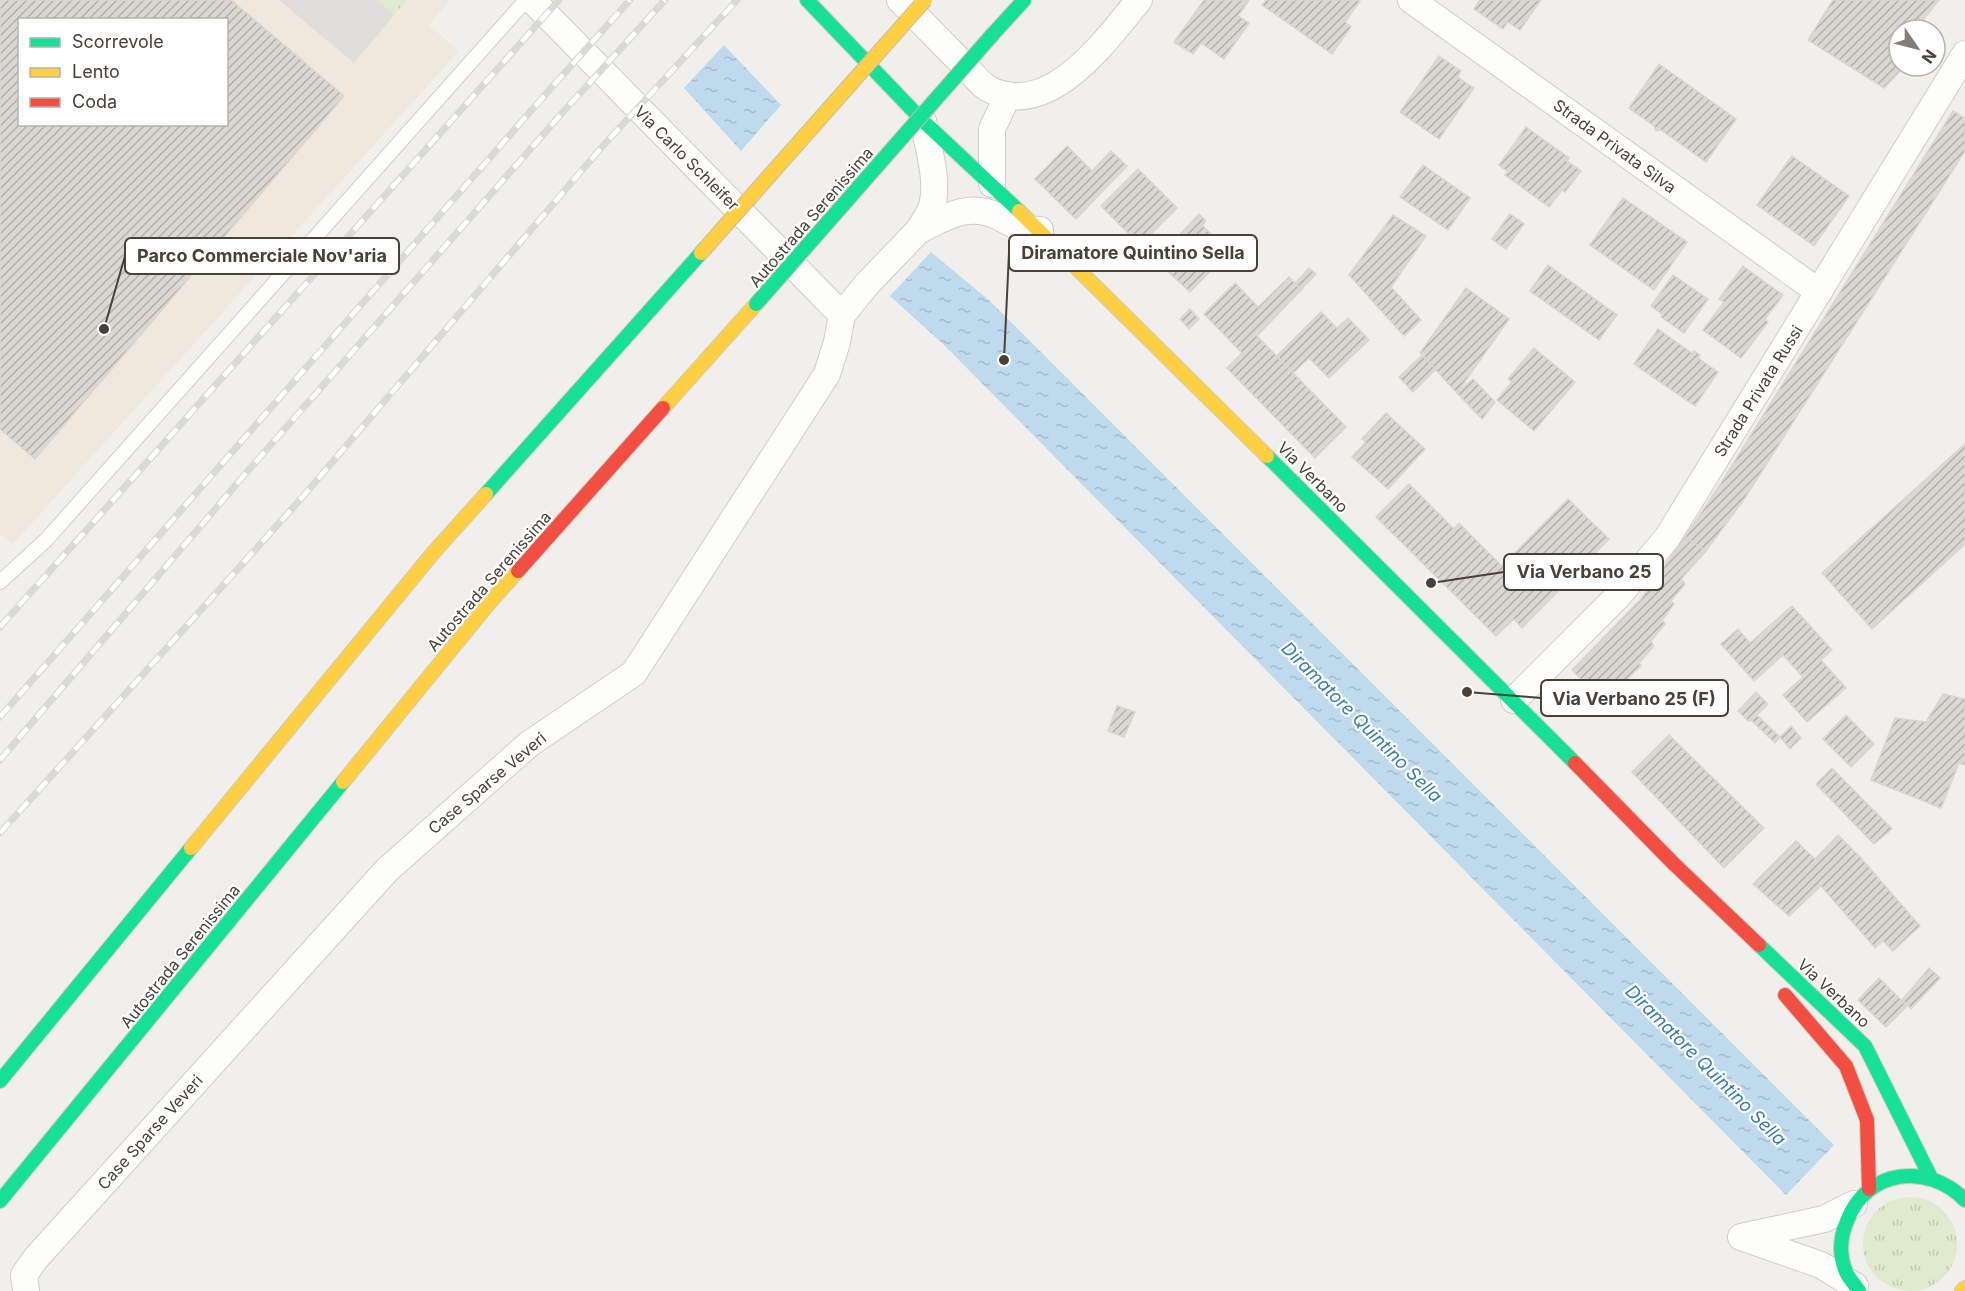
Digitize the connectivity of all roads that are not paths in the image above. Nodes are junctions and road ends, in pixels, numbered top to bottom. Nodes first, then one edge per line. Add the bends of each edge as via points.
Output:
1 (526, 0) edge
2 (532, 0) edge
3 (900, 0) edge
4 (925, 0) edge
5 (1024, 0) edge
6 (1139, 0) edge
7 (1411, 0) edge
8 (820, 4) edge
9 (1965, 54) edge
10 (1008, 95) junction
11 (923, 121) junction
12 (992, 184) junction
13 (1040, 230) junction
14 (918, 231) junction
15 (1819, 292) junction
16 (842, 315) junction
17 (0, 582) edge
18 (1514, 700) junction
19 (1673, 863) junction
20 (1755, 960) dead end
21 (1778, 987) dead end
22 (0, 1082) edge
23 (1931, 1178) junction
24 (1862, 1196) junction
25 (1965, 1200) edge
26 (0, 1201) edge
27 (21, 1286) edge
28 (1857, 1288) edge

1 - 17 lane via 46,540
2 - 16 street, Via Carlo Schleifer
3 - 10 street via 986,88
4 - 22 main road, bridge via 432,553
5 - 26 main road, Autostrada Serenissima, bridge via 490,602
6 - 10 street via 1102,46 1063,81 1029,97
7 - 15 street, Strada Privata Silva
8 - 11 main road, Via Verbano
9 - 15 street, Strada Privata Russi
10 - 12 street via 993,129
11 - 12 main road, Via Verbano
11 - 14 street, Case Sparse Veveri via 934,194
12 - 13 main road, Via Verbano
13 - 14 street, Case Sparse Veveri via 1011,225 996,215 958,211
13 - 18 main road, Via Verbano
14 - 16 street, Case Sparse Veveri
15 - 18 street, Strada Privata Russi via 1667,538 1618,596
16 - 27 street, Case Sparse Veveri via 827,374 634,673 529,744 387,870 36,1258
18 - 19 main road, Via Verbano
19 - 20 main road, Via Verbano
19 - 23 main road, Via Verbano via 1865,1046
21 - 24 main road, Via Verbano via 1846,1066 1867,1120
23 - 24 main road via 1910,1174 1888,1178
23 - 25 main road via 1951,1187
24 - 28 main road via 1844,1225 1841,1247 1845,1268
24 - 28 street via 1824,1219 1741,1237 1821,1265

